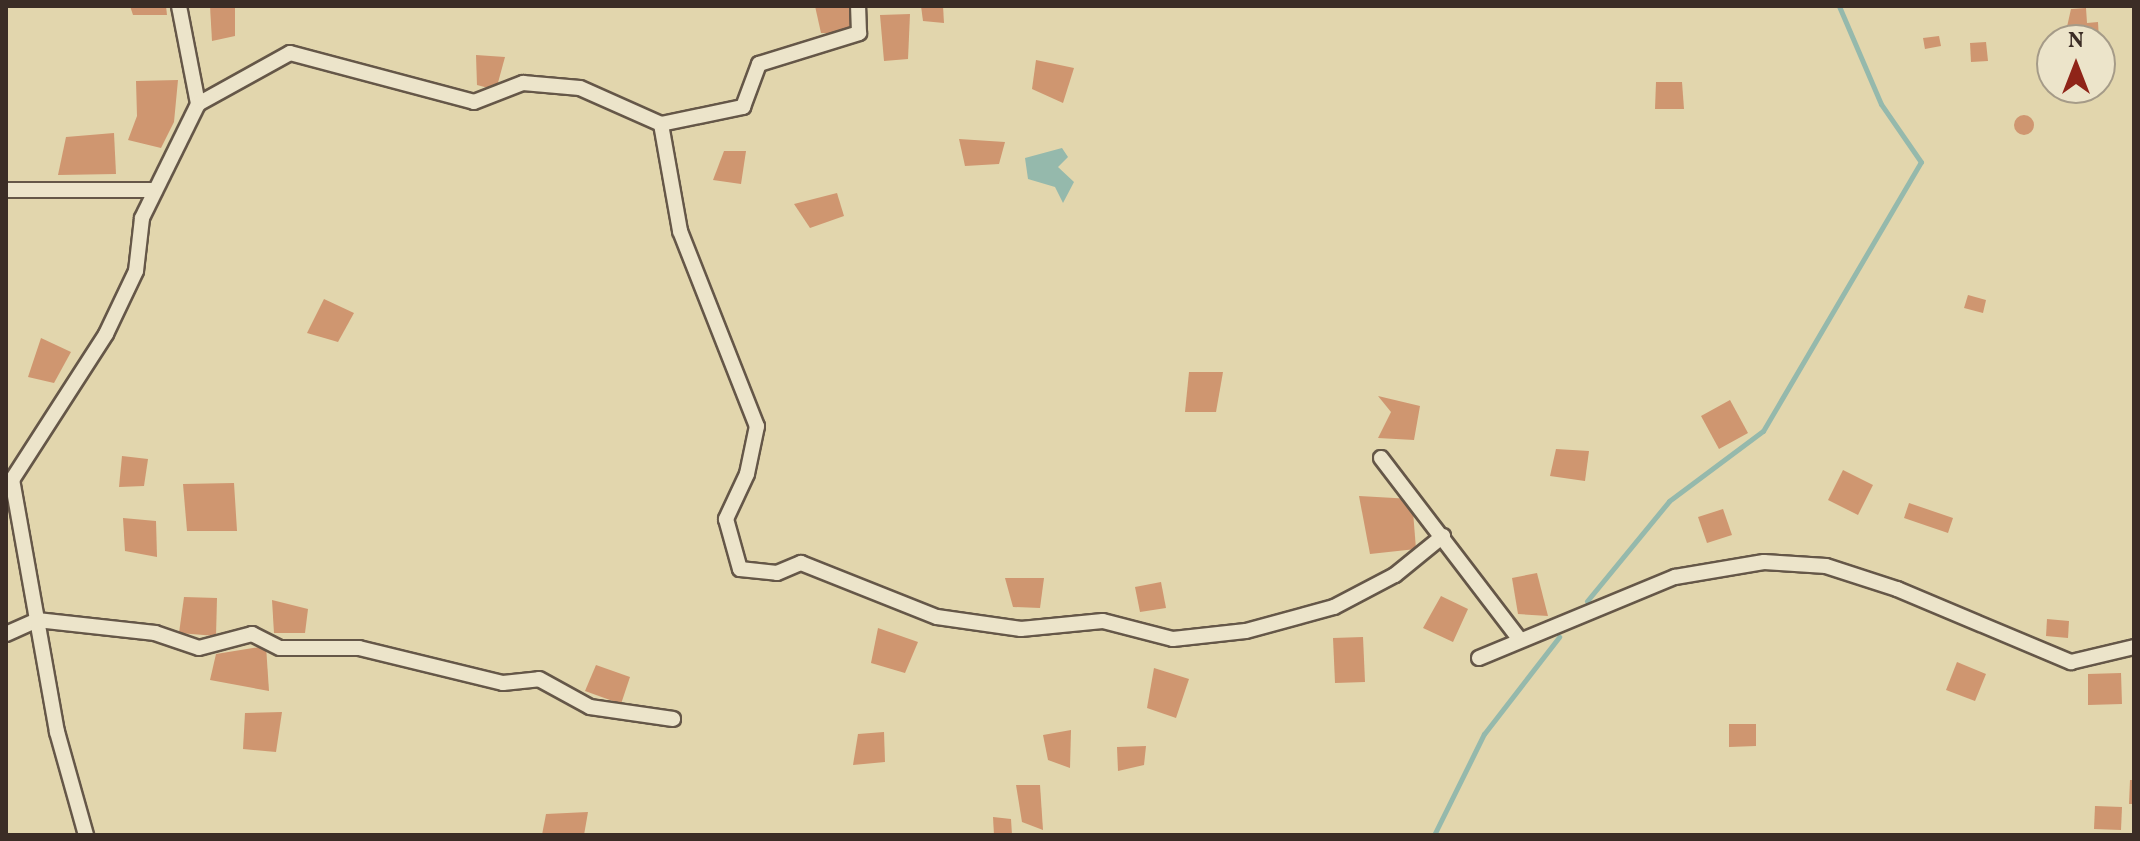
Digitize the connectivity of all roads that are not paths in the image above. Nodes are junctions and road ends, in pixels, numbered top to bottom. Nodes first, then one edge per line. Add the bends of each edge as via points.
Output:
1 (179, 6) edge
2 (858, 6) edge
3 (198, 104) junction
4 (661, 124) junction
5 (6, 190) edge
6 (155, 190) junction
7 (1381, 458) dead end
8 (1443, 536) junction
9 (37, 620) junction
10 (6, 634) edge
11 (1520, 640) junction
12 (2134, 647) edge
13 (1479, 658) dead end
14 (673, 719) dead end
15 (83, 833) edge

1 - 3 street
2 - 4 street via 859,33 759,64 743,107
3 - 4 street via 290,53 474,102 523,83 580,88
3 - 6 street
4 - 8 street via 680,231 757,426 747,474 726,519 740,569 777,573 801,563 937,617 1021,629 1103,621 1173,639 1246,631 1334,607 1395,575
5 - 6 street
6 - 9 street via 142,218 136,271 106,334 12,480
7 - 8 street
8 - 11 street via 1495,616
9 - 10 street
9 - 14 street via 155,633 199,648 252,634 280,648 359,648 503,683 539,679 590,707
9 - 15 street
11 - 12 street via 1675,577 1764,562 1826,566 1897,589 2071,662
11 - 13 street

